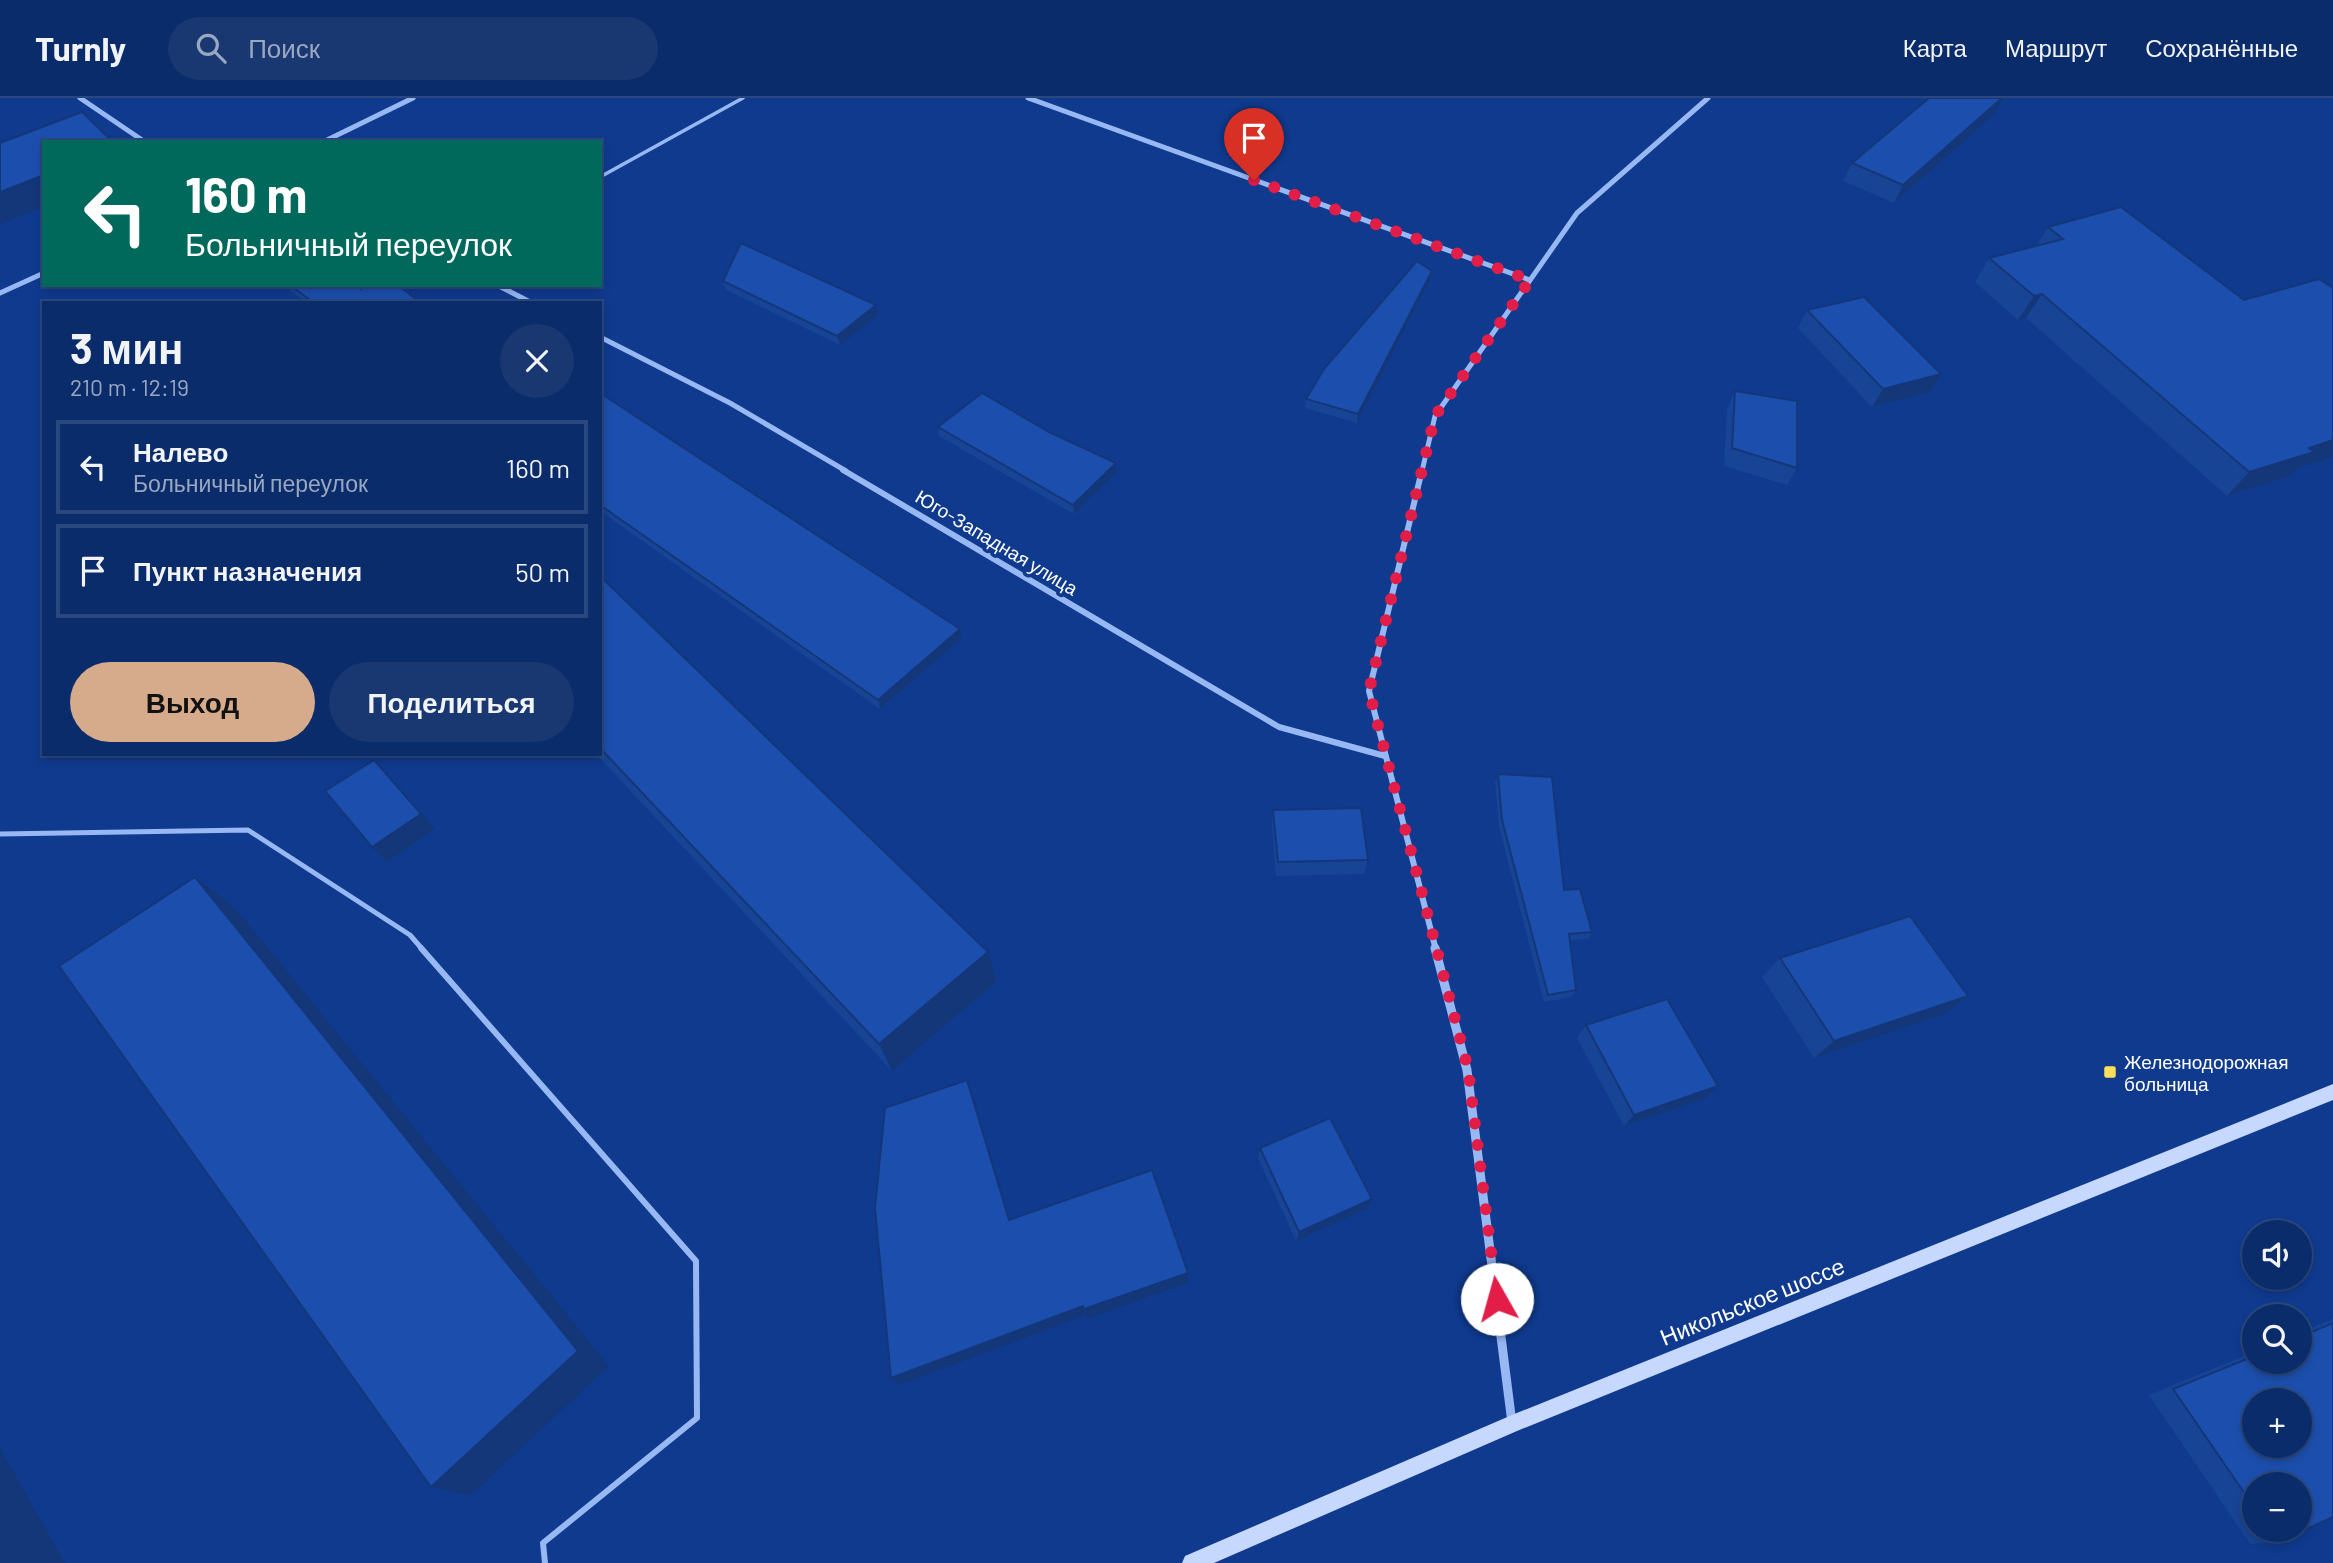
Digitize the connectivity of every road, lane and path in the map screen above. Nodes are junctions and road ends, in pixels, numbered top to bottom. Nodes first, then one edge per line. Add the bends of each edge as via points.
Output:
1 (80, 98) edge
2 (413, 98) edge
3 (743, 98) edge
4 (1028, 98) edge
5 (1708, 98) edge
6 (142, 140) edge
7 (327, 140) edge
8 (602, 176) edge
9 (42, 274) edge
10 (1530, 280) junction
11 (501, 287) edge
12 (0, 293) edge
13 (528, 301) edge
14 (602, 338) edge
15 (1385, 756) junction
16 (0, 834) edge
17 (2333, 1092) edge
18 (1512, 1424) junction
19 (545, 1563) edge
20 (1192, 1563) edge

1 - 6 street
2 - 7 street
3 - 8 lane
4 - 10 street
5 - 10 street via 1577,213
9 - 12 street
10 - 15 street via 1435,416 1369,691
11 - 13 street
14 - 15 street, Юго-Западная улица via 730,403 1279,727
15 - 18 street via 1468,1069
16 - 19 lane via 248,830 410,935 696,1261 697,1418 543,1543
17 - 18 street, Никольское шоссе
18 - 20 street, Никольское шоссе

